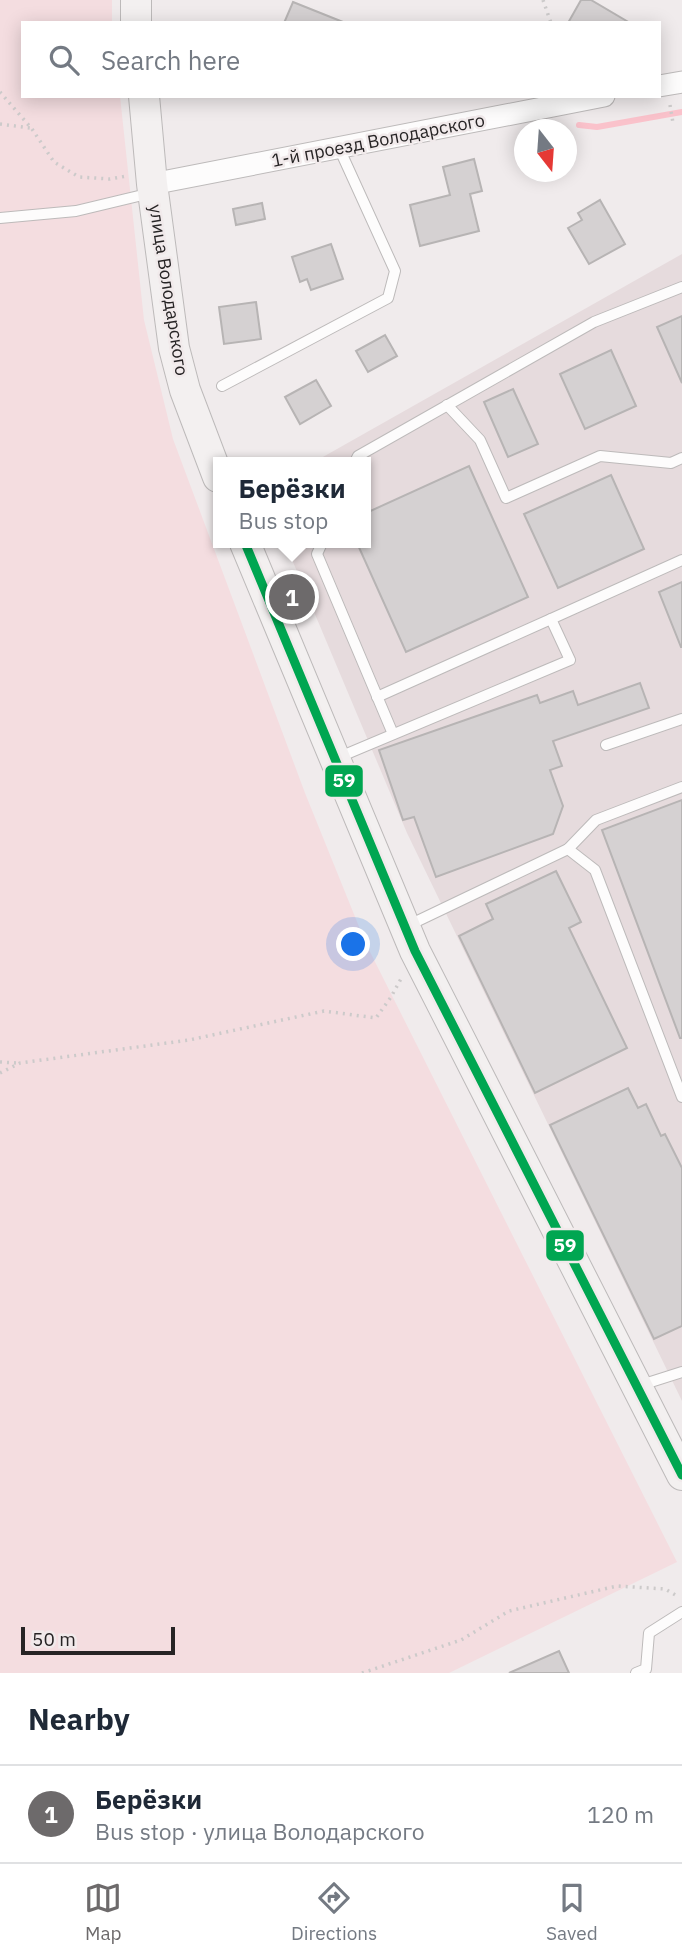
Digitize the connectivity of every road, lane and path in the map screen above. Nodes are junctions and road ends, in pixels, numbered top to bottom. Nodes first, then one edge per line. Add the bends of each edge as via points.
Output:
1 (136, 0) edge
2 (542, 0) edge
3 (136, 21) edge
4 (550, 21) edge
5 (682, 82) edge
6 (0, 92) edge
7 (664, 96) edge
8 (144, 98) edge
9 (594, 98) edge
10 (673, 123) dead end
11 (0, 124) edge
12 (32, 129) junction
13 (339, 148) junction
14 (152, 183) junction
15 (0, 218) edge
16 (682, 287) edge
17 (222, 386) dead end
18 (447, 405) junction
19 (358, 457) edge
20 (682, 458) edge
21 (213, 462) edge
22 (248, 548) edge
23 (320, 548) edge
24 (682, 560) edge
25 (551, 619) junction
26 (377, 697) junction
27 (682, 719) edge
28 (393, 734) junction
29 (606, 745) dead end
30 (338, 766) junction
31 (682, 787) edge
32 (568, 849) junction
33 (407, 931) junction
34 (0, 1062) edge
35 (20, 1063) junction
36 (0, 1073) edge
37 (682, 1097) edge
38 (682, 1372) edge
39 (637, 1386) junction
40 (682, 1475) edge
41 (682, 1599) edge
42 (682, 1612) edge
43 (362, 1673) edge
44 (636, 1673) edge

1 - 3 street
2 - 4 path
5 - 7 street
6 - 12 path
7 - 10 path
8 - 14 street, улица Володарского
9 - 13 street, 1-й проезд Володарского
11 - 12 path
12 - 14 path via 54,162 79,177
13 - 14 street, 1-й проезд Володарского
13 - 17 lane via 395,271 388,298
14 - 15 lane via 76,211
14 - 21 street, улица Володарского via 174,348
16 - 18 lane via 594,322
18 - 19 lane
18 - 20 lane via 480,440 506,498 600,456 671,463
22 - 30 street
23 - 26 lane via 317,554
24 - 25 lane
25 - 26 lane
25 - 28 lane via 570,660
26 - 28 lane
27 - 29 lane
28 - 30 lane
30 - 33 street
31 - 32 lane via 596,820
32 - 33 lane
32 - 37 lane via 595,870
33 - 35 path via 391,997 376,1018 324,1011 188,1040
33 - 39 street
34 - 35 path
35 - 36 path
38 - 39 lane
39 - 40 street
41 - 43 path via 665,1589 617,1586 509,1612 461,1640
42 - 44 lane via 649,1633 646,1669

